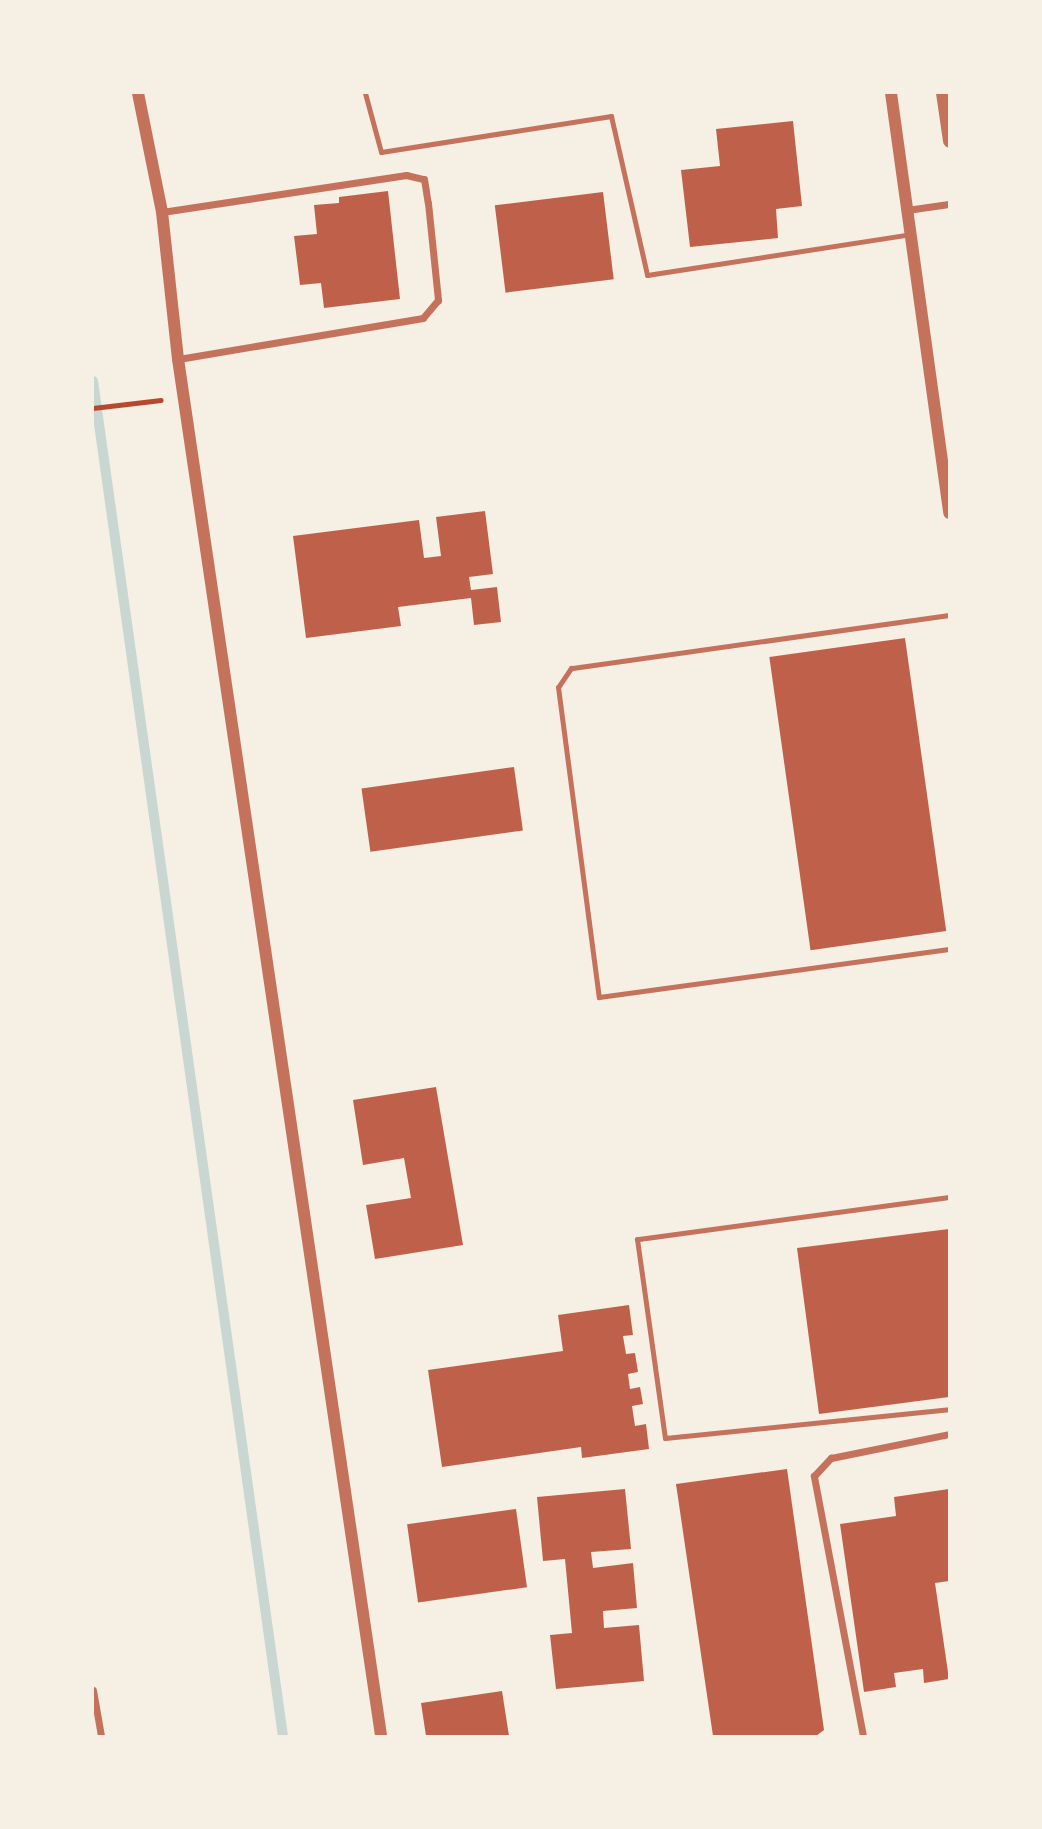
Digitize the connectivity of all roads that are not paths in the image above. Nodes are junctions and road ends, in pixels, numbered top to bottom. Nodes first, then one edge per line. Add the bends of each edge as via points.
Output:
1 (138, 93) edge
2 (365, 93) edge
3 (891, 93) edge
4 (943, 93) edge
5 (949, 141) edge
6 (949, 205) edge
7 (907, 210) junction
8 (162, 212) junction
9 (911, 234) junction
10 (178, 359) junction
11 (949, 513) edge
12 (949, 615) edge
13 (949, 949) edge
14 (949, 1197) edge
15 (949, 1409) edge
16 (949, 1434) edge
17 (93, 1690) edge
18 (101, 1736) edge
19 (381, 1736) edge
20 (863, 1736) edge

1 - 8 street
2 - 9 lane via 381,152 611,116 646,275
3 - 7 street
4 - 5 street
6 - 7 street
7 - 9 street
8 - 10 street
8 - 10 street via 406,175 424,179 428,203 438,299 423,318
9 - 11 street
10 - 19 street
12 - 13 lane via 581,666 564,672 558,687 599,997
14 - 15 lane via 637,1239 666,1438
16 - 20 street via 831,1458 814,1476
17 - 18 street

